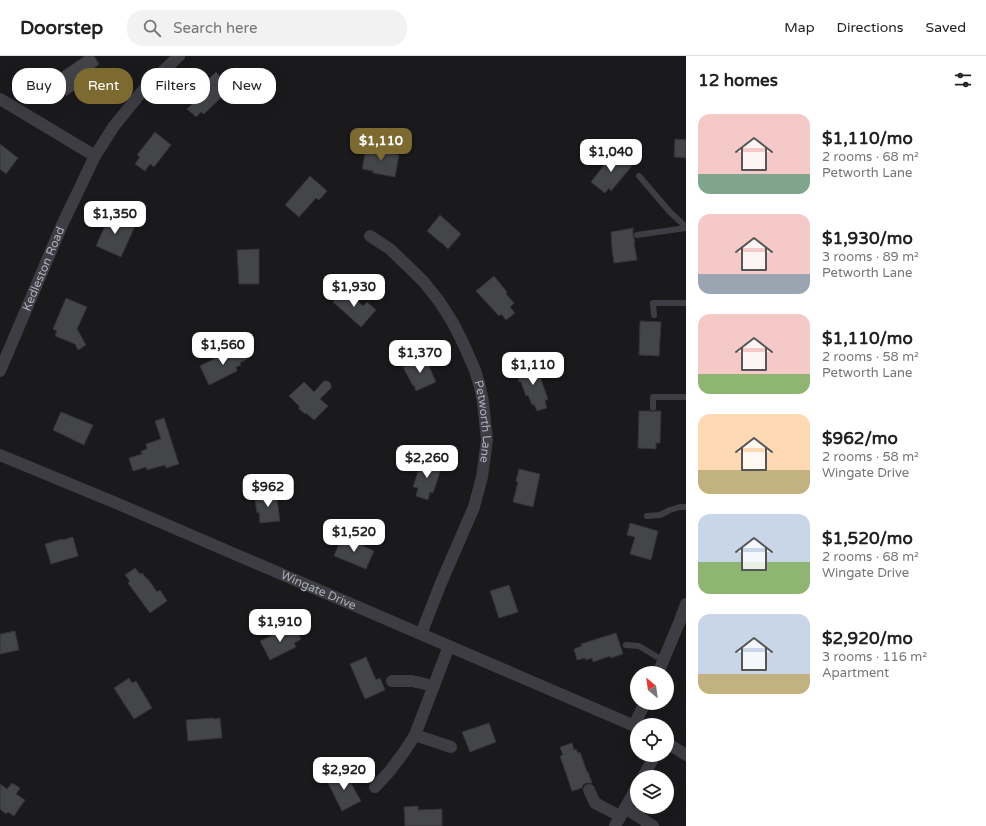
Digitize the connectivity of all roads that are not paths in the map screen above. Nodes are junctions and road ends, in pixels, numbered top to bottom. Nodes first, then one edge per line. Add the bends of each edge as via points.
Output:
1 (179, 56) edge
2 (0, 99) edge
3 (95, 156) junction
4 (639, 176) dead end
5 (686, 228) edge
6 (637, 235) dead end
7 (370, 236) dead end
8 (686, 303) edge
9 (654, 315) dead end
10 (0, 372) edge
11 (686, 397) edge
12 (653, 408) dead end
13 (0, 455) edge
14 (686, 507) edge
15 (647, 516) dead end
16 (686, 604) edge
17 (421, 634) junction
18 (626, 645) dead end
19 (449, 646) junction
20 (664, 660) junction
21 (661, 666) edge
22 (392, 681) dead end
23 (434, 686) junction
24 (630, 723) edge
25 (415, 735) junction
26 (451, 747) dead end
27 (674, 748) edge
28 (686, 755) edge
29 (375, 787) dead end
30 (589, 790) dead end
31 (630, 799) edge
32 (620, 817) edge
33 (653, 826) edge

1 - 3 street, Kedleston Road via 145,88 118,120
2 - 3 street
3 - 10 street, Kedleston Road via 62,225
4 - 5 lane
5 - 6 lane
7 - 17 street, Petworth Lane via 390,249 423,281 439,301 463,343 483,402 487,440 480,485 474,507
8 - 9 lane via 653,303
11 - 12 lane via 653,397
13 - 17 street, Wingate Drive
14 - 15 lane
16 - 20 street
17 - 19 street, Wingate Drive
18 - 20 lane via 639,646
19 - 23 street
19 - 24 street, Wingate Drive
20 - 21 street
22 - 23 street via 412,681
23 - 25 street
25 - 26 street
25 - 29 street
27 - 28 street
30 - 32 street via 595,803
31 - 32 street
32 - 33 street

